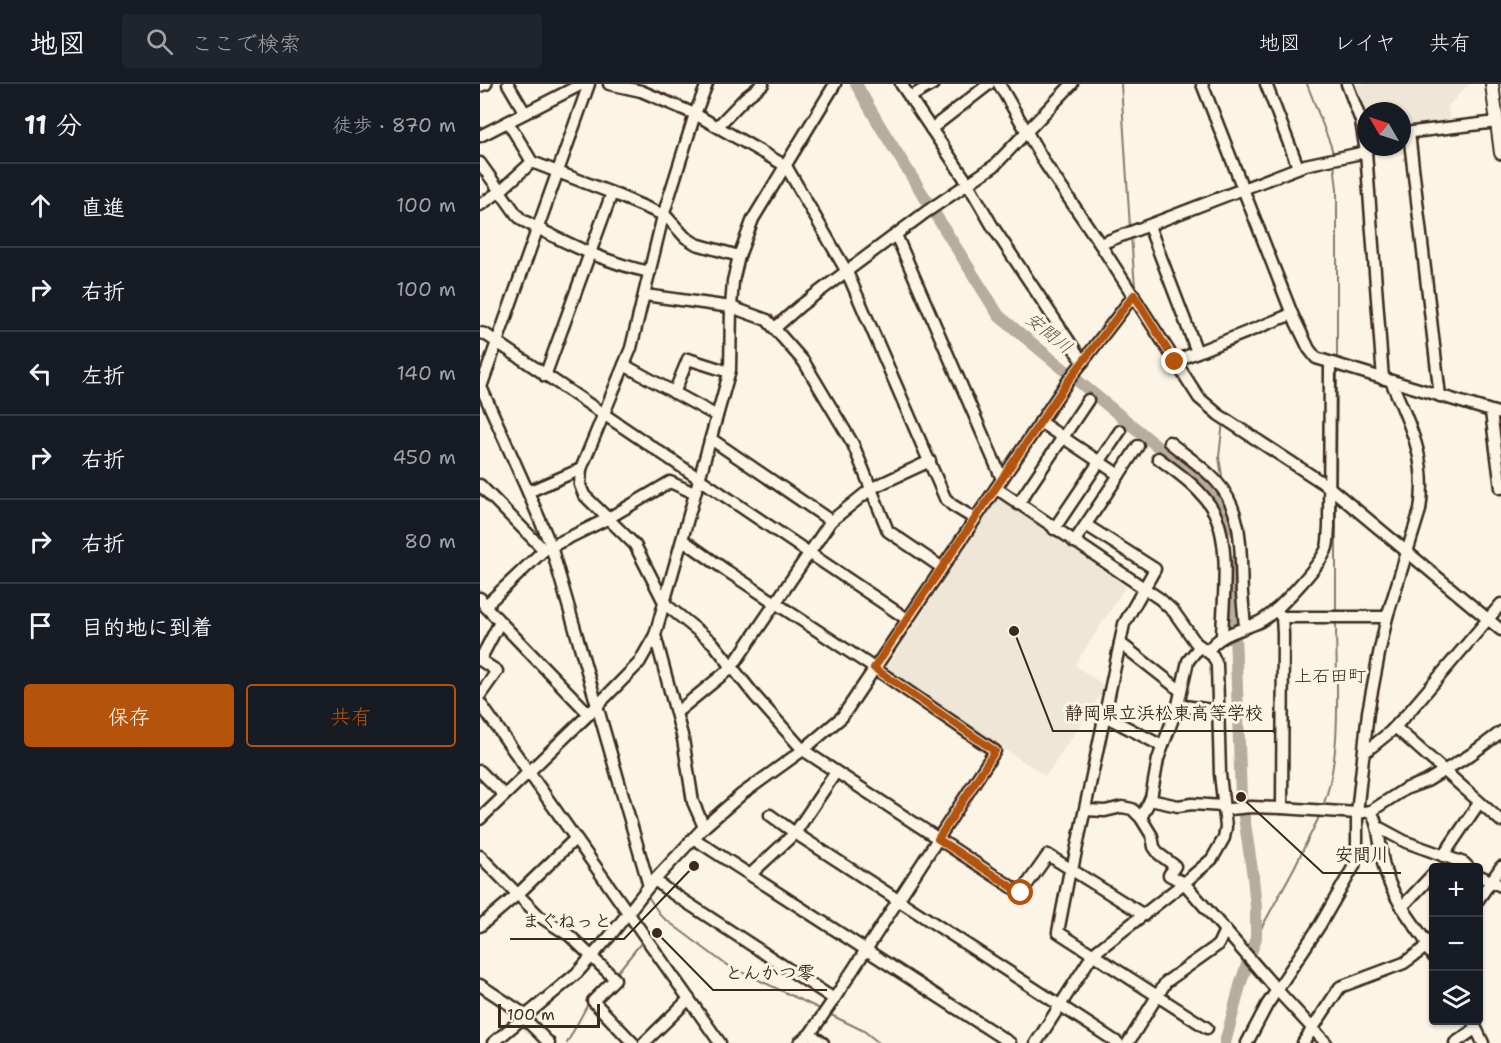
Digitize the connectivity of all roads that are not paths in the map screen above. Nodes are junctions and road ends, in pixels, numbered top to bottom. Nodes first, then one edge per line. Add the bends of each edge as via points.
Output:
1 (486, 84) edge
2 (508, 84) edge
3 (582, 84) edge
4 (589, 84) edge
5 (609, 84) edge
6 (707, 84) edge
7 (763, 84) edge
8 (835, 84) edge
9 (901, 84) edge
10 (933, 84) edge
11 (989, 84) edge
12 (999, 84) edge
13 (1072, 84) edge
14 (1202, 84) edge
15 (1266, 84) edge
16 (1347, 84) edge
17 (1492, 84) edge
18 (480, 86) edge
19 (910, 97) junction
20 (1357, 110) edge
21 (525, 113) junction
22 (695, 114) junction
23 (508, 122) junction
24 (1499, 123) edge
25 (718, 126) junction
26 (931, 129) junction
27 (1026, 130) junction
28 (1411, 132) edge
29 (480, 136) edge
30 (1357, 152) edge
31 (1501, 153) edge
32 (1369, 156) edge
33 (1409, 156) edge
34 (532, 162) junction
35 (480, 163) edge
36 (786, 166) junction
37 (1298, 167) junction
38 (556, 172) junction
39 (967, 182) junction
40 (1242, 189) junction
41 (499, 192) junction
42 (612, 193) junction
43 (480, 205) edge
44 (663, 216) junction
45 (1149, 226) junction
46 (538, 228) junction
47 (896, 235) junction
48 (1100, 244) junction
49 (591, 253) junction
50 (738, 256) junction
51 (650, 272) junction
52 (847, 272) junction
53 (645, 295) junction
54 (1134, 295) junction
55 (731, 307) junction
56 (1292, 314) junction
57 (775, 328) junction
58 (480, 333) edge
59 (498, 343) junction
60 (1197, 352) junction
61 (1175, 362) junction
62 (1334, 364) junction
63 (489, 365) junction
64 (624, 365) junction
65 (1080, 365) junction
66 (729, 372) junction
67 (480, 374) edge
68 (545, 376) junction
69 (1387, 380) junction
70 (674, 393) junction
71 (1440, 396) junction
72 (1088, 400) dead end
73 (1496, 413) edge
74 (604, 415) junction
75 (717, 416) junction
76 (1040, 422) junction
77 (1120, 430) dead end
78 (1063, 437) junction
79 (711, 439) junction
80 (1169, 442) dead end
81 (1138, 447) dead end
82 (1158, 458) dead end
83 (930, 461) junction
84 (1099, 462) junction
85 (581, 469) junction
86 (1119, 475) junction
87 (699, 478) junction
88 (999, 484) junction
89 (480, 485) edge
90 (872, 488) junction
91 (1501, 488) edge
92 (1334, 490) junction
93 (528, 492) junction
94 (694, 493) junction
95 (1018, 504) junction
96 (607, 519) junction
97 (975, 519) junction
98 (831, 521) junction
99 (1086, 525) junction
100 (1054, 529) junction
101 (682, 540) junction
102 (1074, 542) junction
103 (548, 548) junction
104 (1407, 550) junction
105 (810, 553) junction
106 (941, 567) junction
107 (1143, 588) junction
108 (483, 602) edge
109 (776, 603) junction
110 (665, 604) junction
111 (1501, 604) edge
112 (1279, 614) junction
113 (1387, 617) junction
114 (907, 619) junction
115 (1489, 619) junction
116 (500, 622) junction
117 (1245, 627) junction
118 (1501, 630) edge
119 (656, 634) junction
120 (1222, 636) junction
121 (1120, 643) junction
122 (1204, 649) junction
123 (732, 667) junction
124 (874, 668) junction
125 (1181, 691) junction
126 (480, 702) edge
127 (597, 705) junction
128 (1178, 705) junction
129 (1218, 711) junction
130 (677, 712) junction
131 (589, 714) junction
132 (1105, 716) junction
133 (1395, 727) junction
134 (1501, 732) edge
135 (1162, 746) junction
136 (803, 750) junction
137 (1364, 753) junction
138 (480, 771) edge
139 (529, 771) junction
140 (836, 772) junction
141 (1444, 772) junction
142 (504, 795) junction
143 (1150, 800) junction
144 (1479, 803) junction
145 (1228, 808) junction
146 (1282, 808) junction
147 (1085, 810) junction
148 (1371, 811) junction
149 (1357, 813) junction
150 (770, 815) dead end
151 (1141, 818) junction
152 (480, 819) edge
153 (1501, 821) edge
154 (1378, 826) junction
155 (704, 827) junction
156 (795, 834) junction
157 (576, 838) junction
158 (693, 838) junction
159 (938, 839) junction
160 (480, 856) edge
161 (1446, 857) junction
162 (1442, 863) edge
163 (1464, 863) edge
164 (1501, 867) edge
165 (1072, 870) junction
166 (751, 874) junction
167 (1429, 878) edge
168 (652, 883) junction
169 (1184, 884) junction
170 (1496, 884) edge
171 (518, 894) junction
172 (1483, 896) edge
173 (898, 900) junction
174 (1402, 906) junction
175 (629, 912) junction
176 (1144, 915) junction
177 (480, 926) edge
178 (1225, 930) junction
179 (1428, 943) edge
180 (866, 950) junction
181 (1093, 954) junction
182 (592, 956) junction
183 (480, 985) edge
184 (1276, 990) junction
185 (1158, 996) junction
186 (689, 999) junction
187 (834, 999) junction
188 (1059, 1006) junction
189 (526, 1017) junction
190 (1473, 1025) edge
191 (1207, 1028) dead end
192 (1311, 1029) junction
193 (810, 1034) junction
194 (493, 1043) edge
195 (549, 1043) edge
196 (633, 1043) edge
197 (644, 1043) edge
198 (720, 1043) edge
199 (799, 1043) edge
200 (823, 1043) edge
201 (1010, 1043) edge
202 (1036, 1043) edge
203 (1118, 1043) edge
204 (1128, 1043) edge
205 (1247, 1043) edge
206 (1303, 1043) edge
207 (1326, 1043) edge
208 (1455, 1043) edge
209 (1483, 1043) edge

1 - 18 street
2 - 21 street
3 - 21 street
4 - 38 street
5 - 22 street via 641,91
6 - 22 street
7 - 25 street
8 - 36 street
9 - 19 street
10 - 19 street
11 - 26 street
12 - 27 street
13 - 27 street
14 - 40 street
15 - 37 street
16 - 20 street
17 - 24 main road
19 - 26 street
21 - 23 street
22 - 25 street
22 - 44 street
23 - 29 street
23 - 34 street
24 - 28 street
24 - 31 main road
25 - 36 street
26 - 39 street
27 - 39 street via 994,165
27 - 48 street
30 - 37 street
32 - 69 street
33 - 71 street
34 - 38 street
34 - 41 street
35 - 41 street
36 - 50 street via 753,219
36 - 52 street
37 - 40 street
38 - 42 street
38 - 46 street
39 - 47 street
39 - 65 street
40 - 45 street
40 - 56 street
41 - 43 street
41 - 46 street via 517,215
42 - 44 street
42 - 49 street
44 - 50 street via 696,244
44 - 51 street
45 - 48 street
45 - 60 street
46 - 49 street
46 - 59 street
47 - 52 street
47 - 88 street
48 - 54 street
49 - 51 street
49 - 68 street
50 - 55 street
51 - 53 street
52 - 57 street
52 - 83 street
53 - 55 street
53 - 64 street
54 - 61 street
54 - 65 street
55 - 57 street via 767,320
55 - 66 street
56 - 60 street
56 - 62 street via 1316,358
57 - 90 street via 813,375 853,444
58 - 59 street
59 - 63 street
59 - 68 street
60 - 61 street
61 - 92 street via 1199,398 1223,418
62 - 69 street
62 - 92 street
63 - 67 street
63 - 93 street via 482,387
64 - 70 street
64 - 74 street
65 - 76 street
66 - 70 street via 688,359
66 - 75 street
68 - 74 street
69 - 71 street
69 - 104 street via 1413,430 1423,473 1420,510
70 - 75 street
71 - 73 street
72 - 78 street
73 - 91 street
74 - 85 street
74 - 87 street
75 - 79 street
76 - 78 street
76 - 88 street
77 - 84 street
78 - 84 street
78 - 95 street
79 - 87 street
79 - 98 street
80 - 117 street via 1216,481 1238,522
81 - 86 street
82 - 120 street via 1196,489 1217,520 1224,553
83 - 90 street
83 - 97 street via 945,498
84 - 86 street
84 - 100 street
85 - 93 street
85 - 96 street via 584,495
86 - 99 street
87 - 94 street
87 - 105 street
88 - 95 street
88 - 97 street
89 - 103 street
90 - 98 street
90 - 106 street via 888,531
92 - 104 street
92 - 112 street via 1327,549
93 - 103 street
94 - 96 street via 670,482
94 - 101 street
95 - 100 street
96 - 103 street
96 - 110 street via 635,544
97 - 106 street
98 - 105 street
99 - 102 street
99 - 107 street via 1155,569
100 - 102 street
101 - 109 street
101 - 110 street
102 - 107 street
103 - 108 street
103 - 127 street
104 - 113 street
104 - 115 street
105 - 109 street
105 - 114 street
106 - 114 street
107 - 121 street via 1124,624
107 - 122 street via 1167,606
108 - 116 street
109 - 123 street
109 - 124 street
110 - 119 street
110 - 123 street via 713,643
111 - 115 street
112 - 113 street
112 - 117 street
112 - 146 street
113 - 137 street
114 - 124 street
115 - 118 street
115 - 133 street
116 - 126 street via 480,660 497,671
116 - 131 street
117 - 120 street
119 - 127 street via 639,663
119 - 130 street
120 - 122 street
121 - 125 street
121 - 132 street
122 - 125 street via 1188,661
122 - 129 street via 1217,665
123 - 130 street
123 - 136 street
124 - 136 street via 842,717
124 - 159 street via 995,751
125 - 128 street
126 - 139 street
127 - 131 street
127 - 168 street
128 - 129 street
128 - 135 street
129 - 145 street via 1220,774
130 - 155 street via 693,802
131 - 139 street
132 - 135 street
132 - 147 street
133 - 137 street
133 - 141 street
134 - 141 street
135 - 143 street
136 - 140 street
136 - 155 street
137 - 149 street
138 - 142 street
139 - 142 street
139 - 157 street
140 - 156 street
140 - 159 street
141 - 144 street
141 - 148 street via 1405,789
142 - 152 street
143 - 145 street via 1178,806
143 - 151 street
144 - 153 street
144 - 161 street
145 - 146 street
145 - 169 street via 1224,838 1212,859
146 - 149 street
147 - 151 street via 1122,807 1132,809
147 - 165 street
148 - 149 street
148 - 154 street
149 - 184 street via 1354,866
150 - 156 street
151 - 169 street via 1154,847 1175,866 1169,875
154 - 161 street
154 - 174 street via 1385,872
155 - 158 street
156 - 166 street
156 - 173 street
157 - 171 street
157 - 175 street
158 - 166 street
158 - 168 street
159 - 165 street via 1021,893 1048,855
159 - 173 street
160 - 171 street
161 - 162 street
161 - 163 street
164 - 170 street
165 - 176 street
165 - 181 street via 1058,932
166 - 180 street
167 - 174 street
168 - 175 street
168 - 187 street
169 - 176 street
169 - 178 street
170 - 172 street
171 - 177 street
171 - 182 street via 539,916
173 - 180 street
173 - 188 street
174 - 179 street
175 - 182 street
175 - 186 street
176 - 181 street
178 - 184 street
178 - 185 street via 1218,945 1166,982
179 - 192 street via 1404,963 1340,987
180 - 187 street
180 - 201 street
181 - 185 street
181 - 188 street
182 - 189 street
182 - 196 street via 615,979 593,1001
183 - 189 street
184 - 192 street
184 - 205 street
185 - 191 street
185 - 204 street
186 - 197 street
186 - 198 street
187 - 193 street
188 - 202 street
188 - 203 street
189 - 194 street
189 - 195 street
190 - 208 street
190 - 209 street
192 - 206 street
192 - 207 street
193 - 199 street
193 - 200 street

